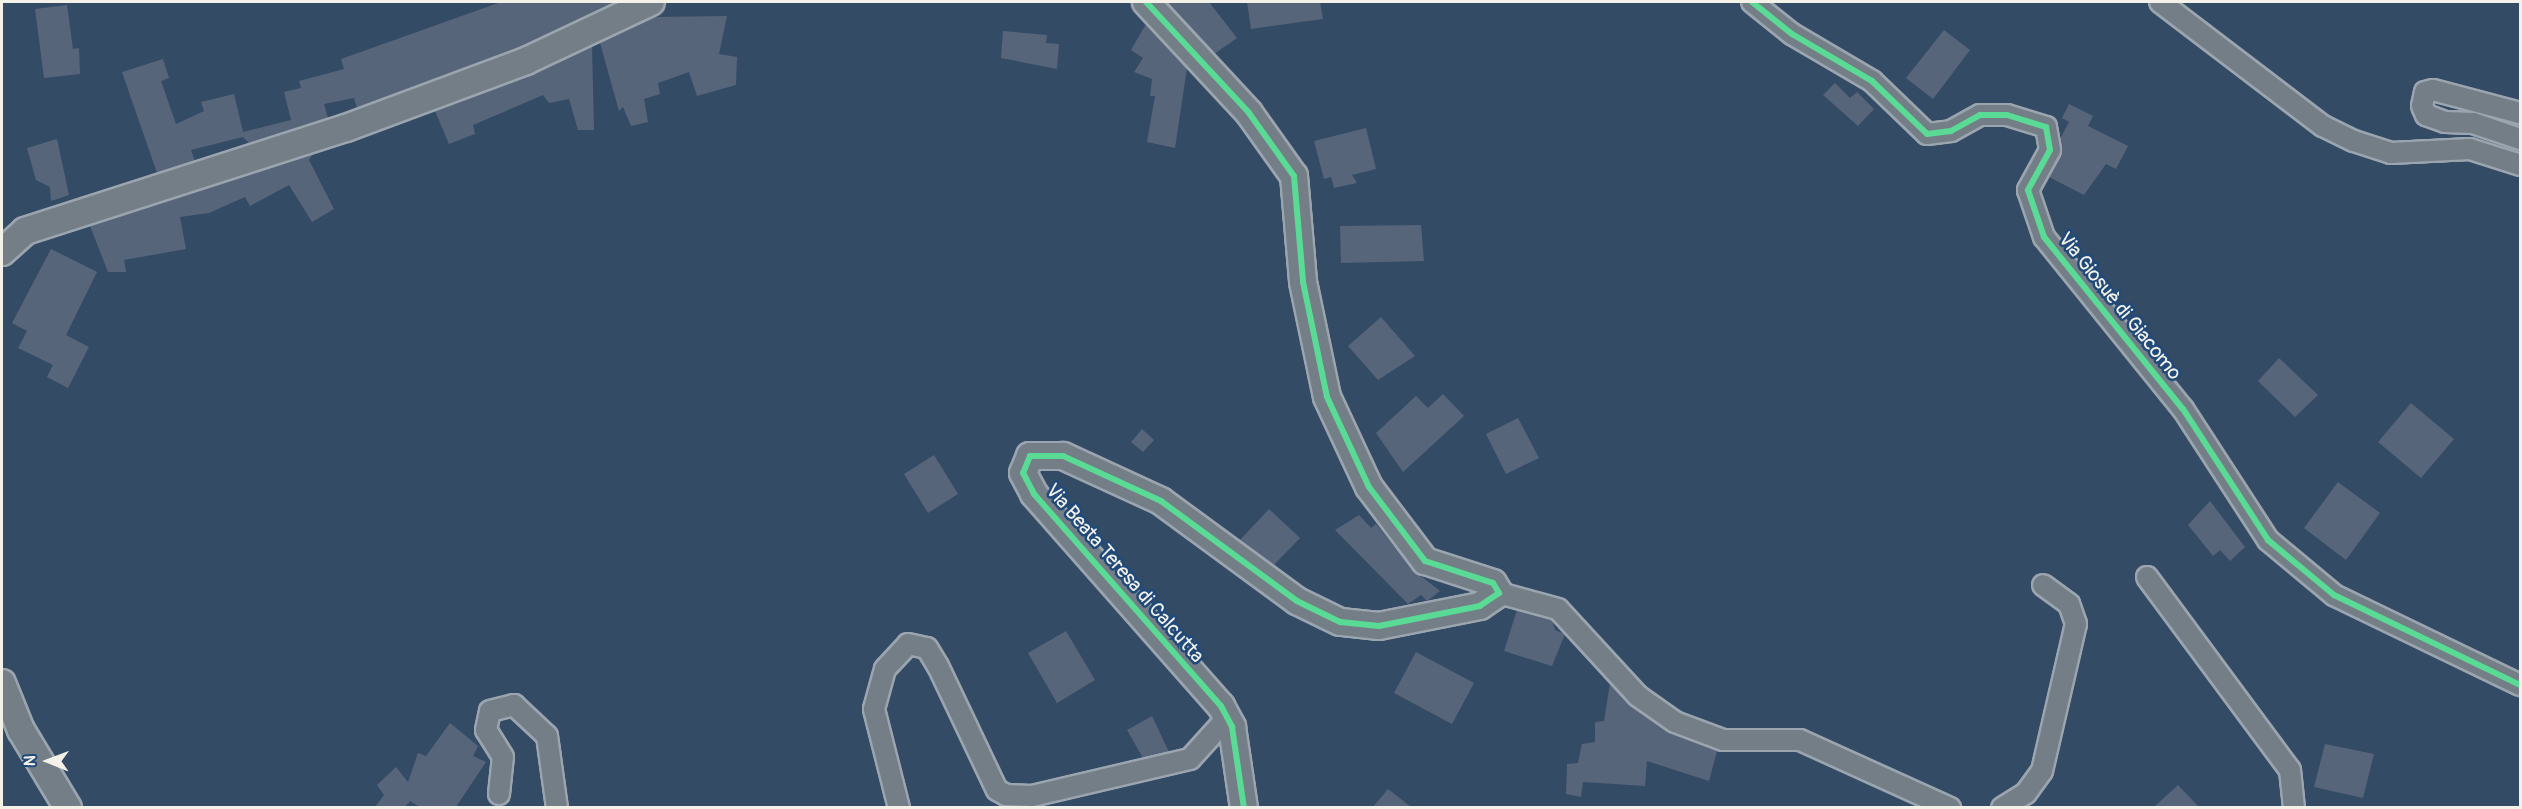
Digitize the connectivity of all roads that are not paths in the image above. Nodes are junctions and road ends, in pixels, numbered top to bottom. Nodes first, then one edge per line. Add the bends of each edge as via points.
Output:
1 (651, 2) edge
2 (1146, 2) edge
3 (1752, 2) edge
4 (2160, 2) edge
5 (2520, 113) edge
6 (2520, 140) edge
7 (2520, 165) edge
8 (2, 252) edge
9 (2147, 577) dead end
10 (2043, 585) dead end
11 (1499, 593) junction
12 (2, 682) edge
13 (2520, 685) edge
14 (1227, 718) junction
15 (499, 794) dead end
16 (68, 807) edge
17 (557, 807) edge
18 (899, 807) edge
19 (1244, 807) edge
20 (1950, 807) edge
21 (2002, 807) edge
22 (2294, 807) edge

1 - 8 street via 526,61 346,128 25,231
2 - 11 street via 1249,113 1294,176 1303,282 1327,397 1369,487 1425,561 1493,583
3 - 13 street, Via Giosuè di Giacomo via 1792,34 1872,81 1927,134 1951,130 1980,115 2007,116 2046,127 2050,150 2028,190 2044,237 2183,409 2268,540 2334,595
4 - 7 street via 2322,126 2354,141 2391,153 2470,149
5 - 6 street via 2433,90 2425,92 2422,106 2426,115 2445,122 2473,123
9 - 22 street via 2290,770
10 - 21 street via 2069,604 2076,624 2043,771 2026,793
11 - 14 street, Via Beata Teresa di Calcutta via 1480,606 1366,628 1348,624 1297,601 1161,501 1063,456 1030,456 1023,472 1034,495
11 - 20 street via 1558,609 1638,696 1675,722 1723,740 1800,740
12 - 16 street via 21,730
14 - 18 street via 1190,759 1032,796 1006,795 997,790 927,648 908,644 885,669 874,710
14 - 19 street
15 - 17 street via 503,757 486,730 490,711 514,705 547,736

